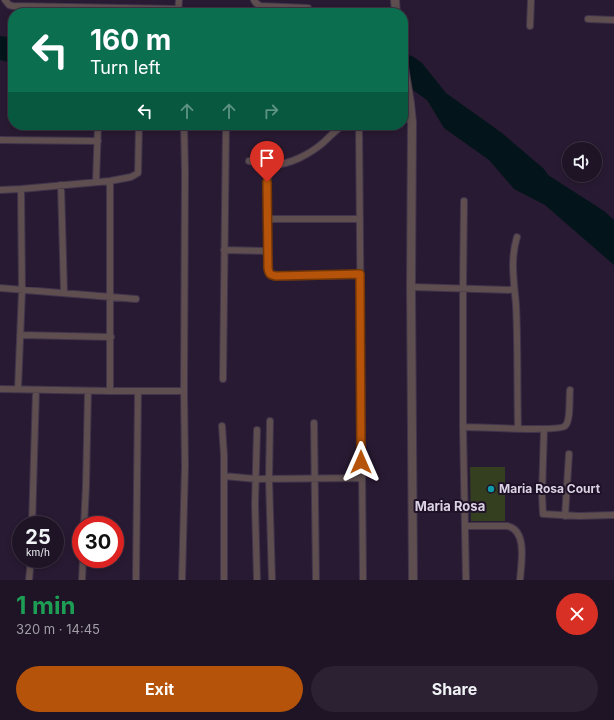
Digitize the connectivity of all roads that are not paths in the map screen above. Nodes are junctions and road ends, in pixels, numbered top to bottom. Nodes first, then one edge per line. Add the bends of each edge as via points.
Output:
1 (5, 0) edge
2 (254, 0) edge
3 (531, 0) edge
4 (80, 8) edge
5 (308, 8) dead end
6 (588, 19) dead end
7 (614, 20) edge
8 (530, 26) dead end
9 (408, 90) edge
10 (408, 119) edge
11 (412, 123) junction
12 (98, 130) edge
13 (139, 130) edge
14 (184, 130) edge
15 (226, 130) edge
16 (337, 130) edge
17 (359, 130) edge
18 (0, 140) edge
19 (98, 141) junction
20 (248, 161) dead end
21 (271, 165) junction
22 (110, 181) junction
23 (96, 182) junction
24 (61, 185) junction
25 (21, 189) junction
26 (0, 190) edge
27 (464, 201) dead end
28 (268, 219) junction
29 (360, 219) junction
30 (517, 237) dead end
31 (224, 250) junction
32 (268, 251) junction
33 (360, 274) junction
34 (410, 287) junction
35 (0, 288) edge
36 (463, 288) junction
37 (22, 290) junction
38 (514, 290) junction
39 (64, 292) junction
40 (110, 296) junction
41 (136, 299) dead end
42 (20, 334) junction
43 (111, 337) junction
44 (223, 379) dead end
45 (0, 389) edge
46 (18, 389) junction
47 (36, 390) junction
48 (570, 390) dead end
49 (88, 391) junction
50 (110, 391) junction
51 (138, 391) junction
52 (184, 391) junction
53 (270, 421) dead end
54 (314, 423) dead end
55 (222, 426) dead end
56 (463, 427) junction
57 (518, 428) junction
58 (544, 429) junction
59 (257, 430) dead end
60 (569, 454) dead end
61 (224, 476) junction
62 (362, 478) junction
63 (256, 479) junction
64 (269, 479) junction
65 (314, 479) junction
66 (614, 515) edge
67 (32, 516) edge
68 (84, 516) edge
69 (565, 516) junction
70 (465, 526) junction
71 (30, 568) edge
72 (83, 568) edge
73 (29, 580) edge
74 (82, 580) edge
75 (136, 580) edge
76 (182, 580) edge
77 (224, 580) edge
78 (257, 580) edge
79 (272, 580) edge
80 (316, 580) edge
81 (363, 580) edge
82 (413, 580) edge
83 (466, 580) edge
84 (520, 580) edge

1 - 4 street via 14,6
2 - 5 street via 260,6
3 - 8 street
6 - 7 street
9 - 11 street
10 - 11 street
11 - 34 street
12 - 19 street
13 - 22 street via 138,173
14 - 52 street
15 - 31 street
16 - 21 street via 301,158
17 - 29 street
18 - 19 street
19 - 23 street
20 - 21 street
21 - 28 street via 267,182
22 - 23 street
22 - 40 street
23 - 24 street
24 - 25 street
24 - 39 street
25 - 26 street
25 - 37 street
27 - 36 street
28 - 29 street
28 - 32 street
29 - 33 street
30 - 38 street via 513,250
31 - 32 street
31 - 44 street
32 - 33 street via 269,273 276,276
33 - 62 street
34 - 36 street
34 - 82 street
35 - 37 street
36 - 38 street
36 - 56 street
37 - 39 street
37 - 42 street
38 - 57 street
39 - 40 street
40 - 41 street
40 - 43 street
42 - 43 street
42 - 46 street
43 - 50 street
45 - 46 street
46 - 47 street
47 - 49 street
47 - 67 street
48 - 58 street via 567,424 559,429
49 - 50 street
49 - 68 street
50 - 51 street
51 - 52 street
51 - 75 street
52 - 76 street
53 - 64 street
54 - 65 street
55 - 61 street
56 - 57 street
56 - 70 street
57 - 58 street
58 - 69 street via 543,513
59 - 63 street
60 - 69 street
61 - 63 street
61 - 77 street
62 - 65 street
62 - 81 street
63 - 64 street
63 - 78 street
64 - 65 street
64 - 79 street
65 - 80 street
66 - 69 street
70 - 83 street
70 - 84 street via 507,526 518,531 521,539
71 - 73 street
72 - 74 street

